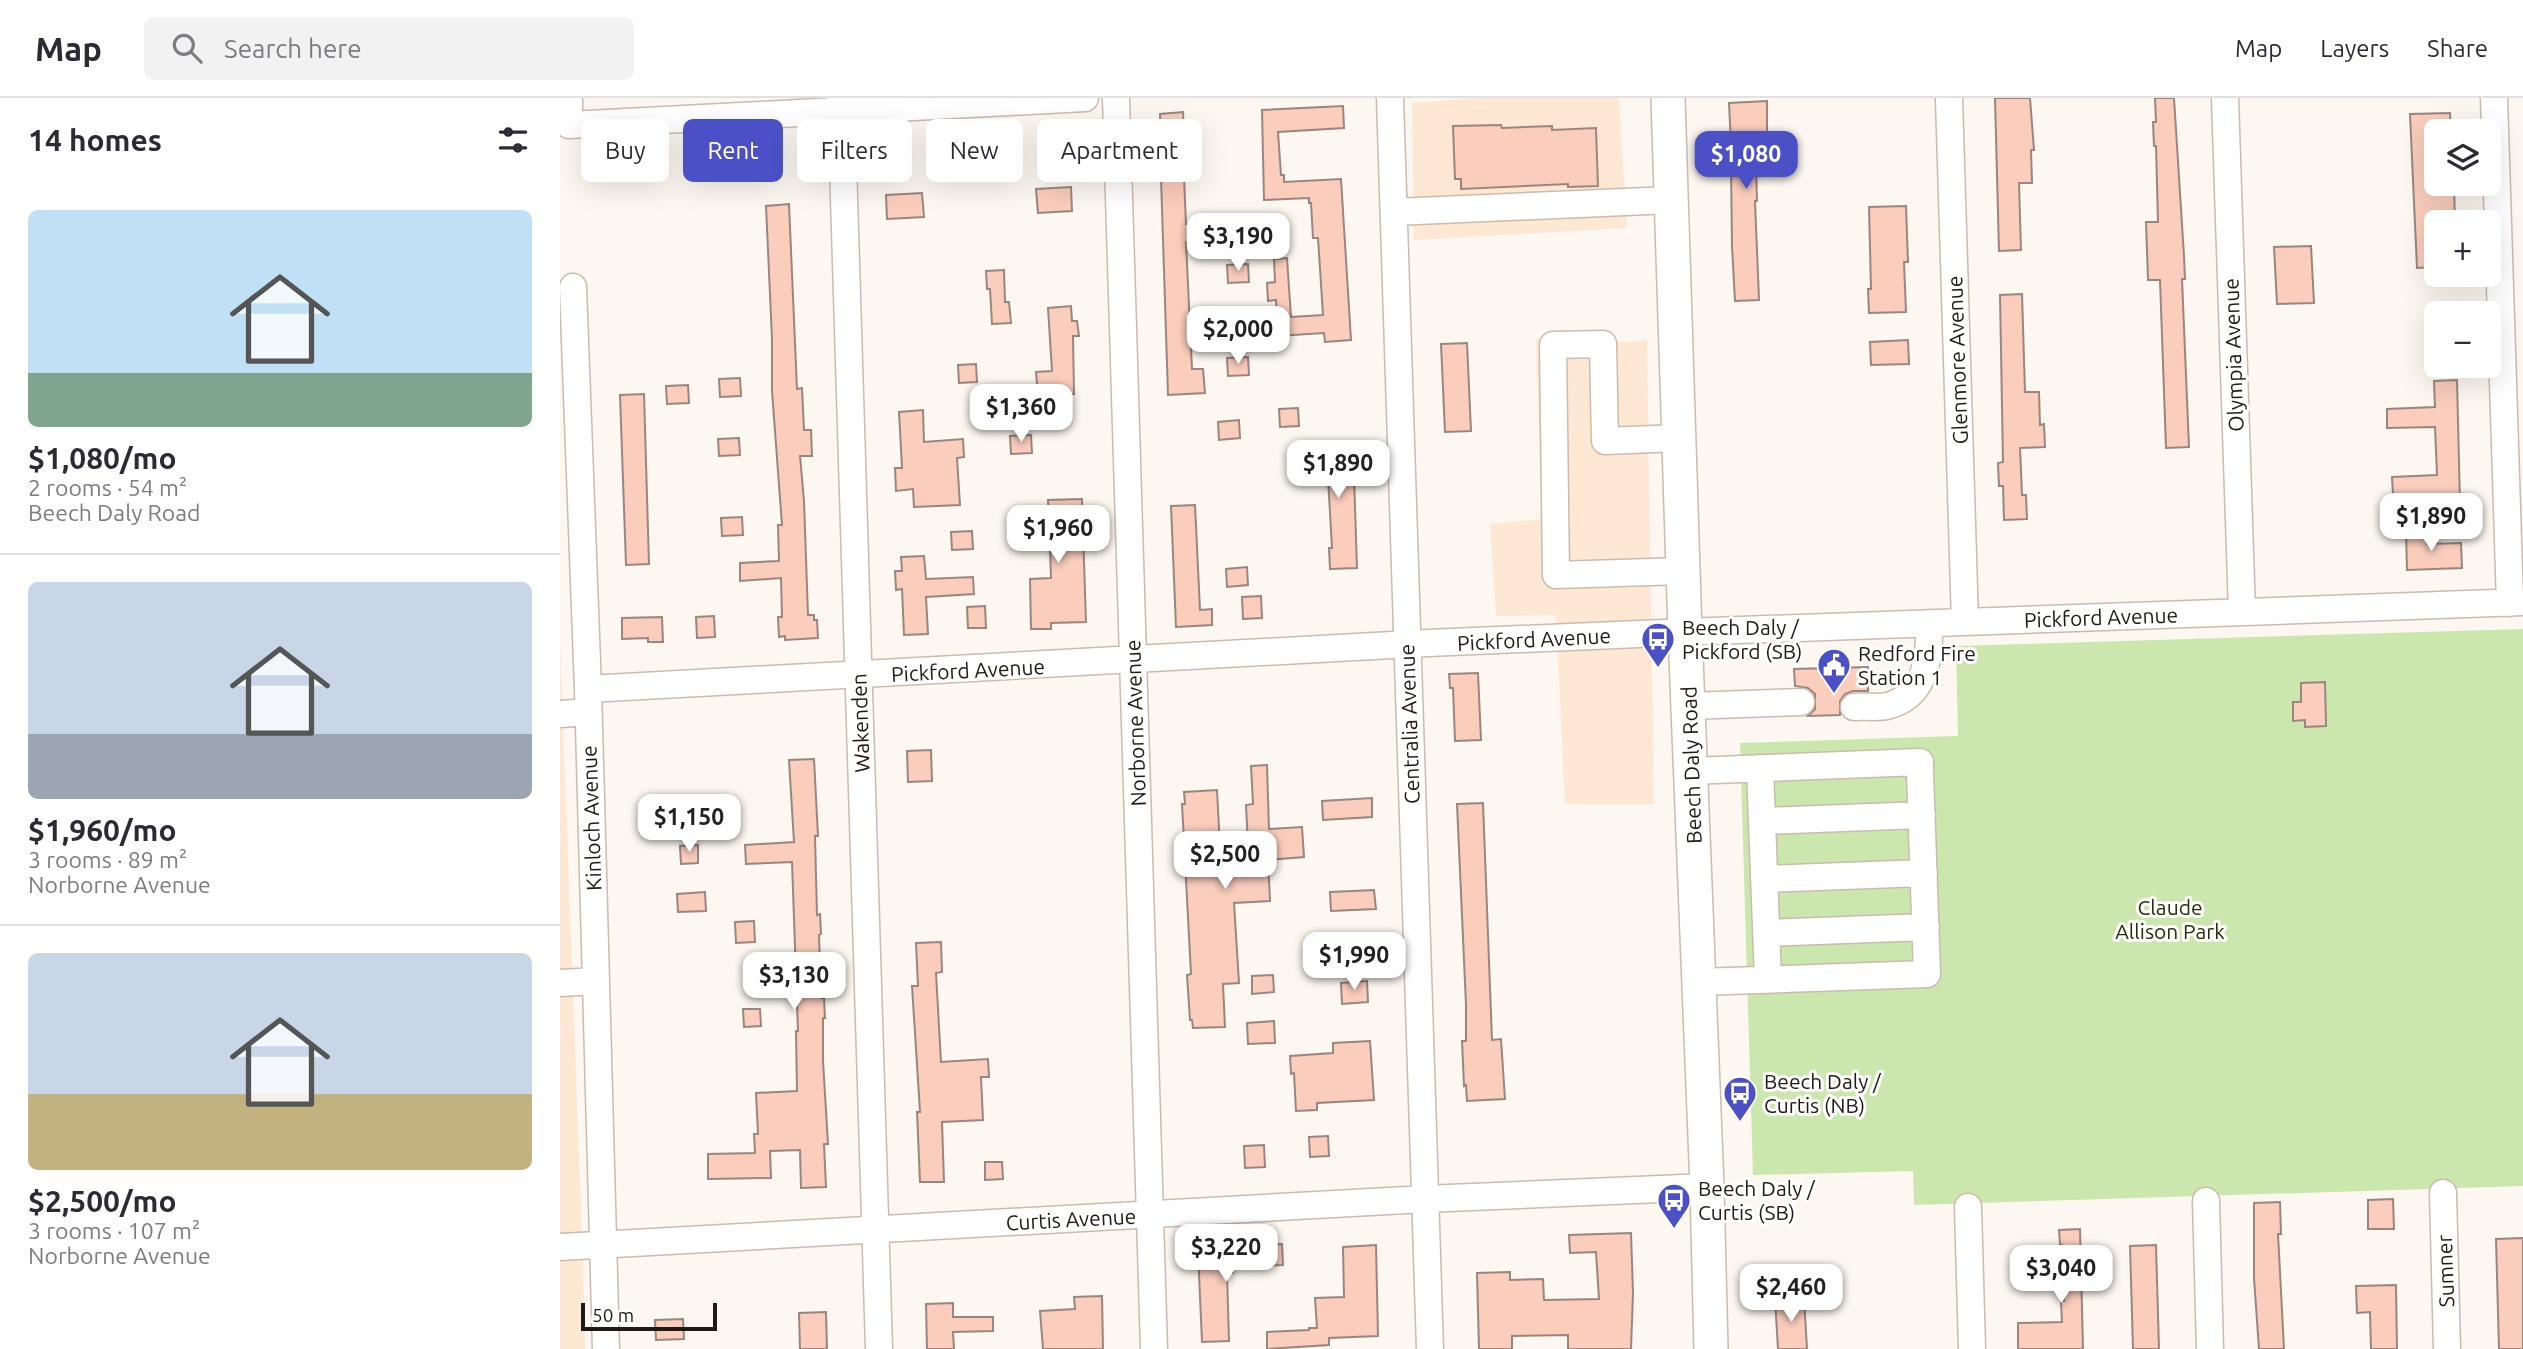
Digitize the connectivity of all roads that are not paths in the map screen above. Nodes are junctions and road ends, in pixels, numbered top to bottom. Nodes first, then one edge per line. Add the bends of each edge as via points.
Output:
1 (569, 98) edge
2 (1085, 98) edge
3 (1116, 98) edge
4 (1390, 98) edge
5 (1668, 98) edge
6 (1949, 98) edge
7 (2225, 98) edge
8 (2494, 98) edge
9 (841, 104) edge
10 (1671, 200) junction
11 (1394, 212) junction
12 (573, 287) dead end
13 (1679, 438) junction
14 (1683, 571) junction
15 (2516, 602) edge
16 (2242, 612) junction
17 (1965, 622) junction
18 (1929, 623) junction
19 (1685, 632) junction
20 (1406, 645) junction
21 (1133, 661) junction
22 (859, 676) junction
23 (588, 700) junction
24 (1801, 702) dead end
25 (1688, 706) junction
26 (1854, 707) dead end
27 (560, 714) edge
28 (1760, 768) junction
29 (1691, 771) junction
30 (1922, 815) junction
31 (1762, 821) junction
32 (1924, 873) junction
33 (1764, 879) junction
34 (1926, 928) junction
35 (1766, 933) junction
36 (1768, 980) junction
37 (596, 981) junction
38 (1699, 982) junction
39 (560, 984) edge
40 (1707, 1187) junction
41 (2443, 1192) dead end
42 (1425, 1199) junction
43 (2206, 1201) dead end
44 (1968, 1208) dead end
45 (1151, 1214) junction
46 (876, 1229) junction
47 (603, 1245) junction
48 (560, 1247) edge
49 (606, 1349) edge
50 (879, 1349) edge
51 (1154, 1349) edge
52 (1430, 1349) edge
53 (1711, 1349) edge
54 (1972, 1349) edge
55 (2210, 1349) edge
56 (2447, 1349) edge

1 - 9 street via 569,125
2 - 9 street
3 - 21 street, Norborne Avenue
4 - 11 street, Centralia Avenue
5 - 10 main road, Beech Daly Road
6 - 17 street, Glenmore Avenue
7 - 16 street, Olympia Avenue
8 - 15 street
9 - 22 street, Wakenden
10 - 11 street
10 - 13 main road, Beech Daly Road
11 - 20 street, Centralia Avenue
12 - 23 street, Kinloch Avenue
13 - 14 main road, Beech Daly Road
13 - 14 street via 1605,440 1603,344 1553,345 1556,575
14 - 19 main road, Beech Daly Road
15 - 16 street, Pickford Avenue
16 - 17 street, Pickford Avenue
17 - 18 street, Pickford Avenue
18 - 19 street, Pickford Avenue
18 - 26 street via 1928,664 1920,682 1904,698 1887,706
19 - 20 street, Pickford Avenue
19 - 25 main road, Beech Daly Road
20 - 21 street, Pickford Avenue
20 - 42 street, Centralia Avenue
21 - 22 street, Pickford Avenue
21 - 45 street, Norborne Avenue
22 - 23 street, Pickford Avenue
22 - 46 street, Wakenden
23 - 27 street, Pickford Avenue
23 - 37 street, Kinloch Avenue
24 - 25 street
25 - 29 main road, Beech Daly Road
28 - 29 street
28 - 30 street via 1920,762
28 - 31 street
29 - 38 main road, Beech Daly Road
30 - 31 street
30 - 32 street
31 - 33 street
32 - 33 street
32 - 34 street
33 - 35 street
34 - 35 street
34 - 36 street via 1927,974
35 - 36 street
36 - 38 street
37 - 39 street
37 - 47 street, Kinloch Avenue
38 - 40 main road, Beech Daly Road
40 - 42 street, Curtis Avenue
40 - 53 main road, Beech Daly Road
41 - 56 street, Sumner
42 - 45 street, Curtis Avenue
42 - 52 street, Centralia Avenue
43 - 55 street
44 - 54 street
45 - 46 street, Curtis Avenue
45 - 51 street, Norborne Avenue
46 - 47 street, Curtis Avenue
46 - 50 street, Wakenden
47 - 48 street, Curtis Avenue
47 - 49 street, Kinloch Avenue

